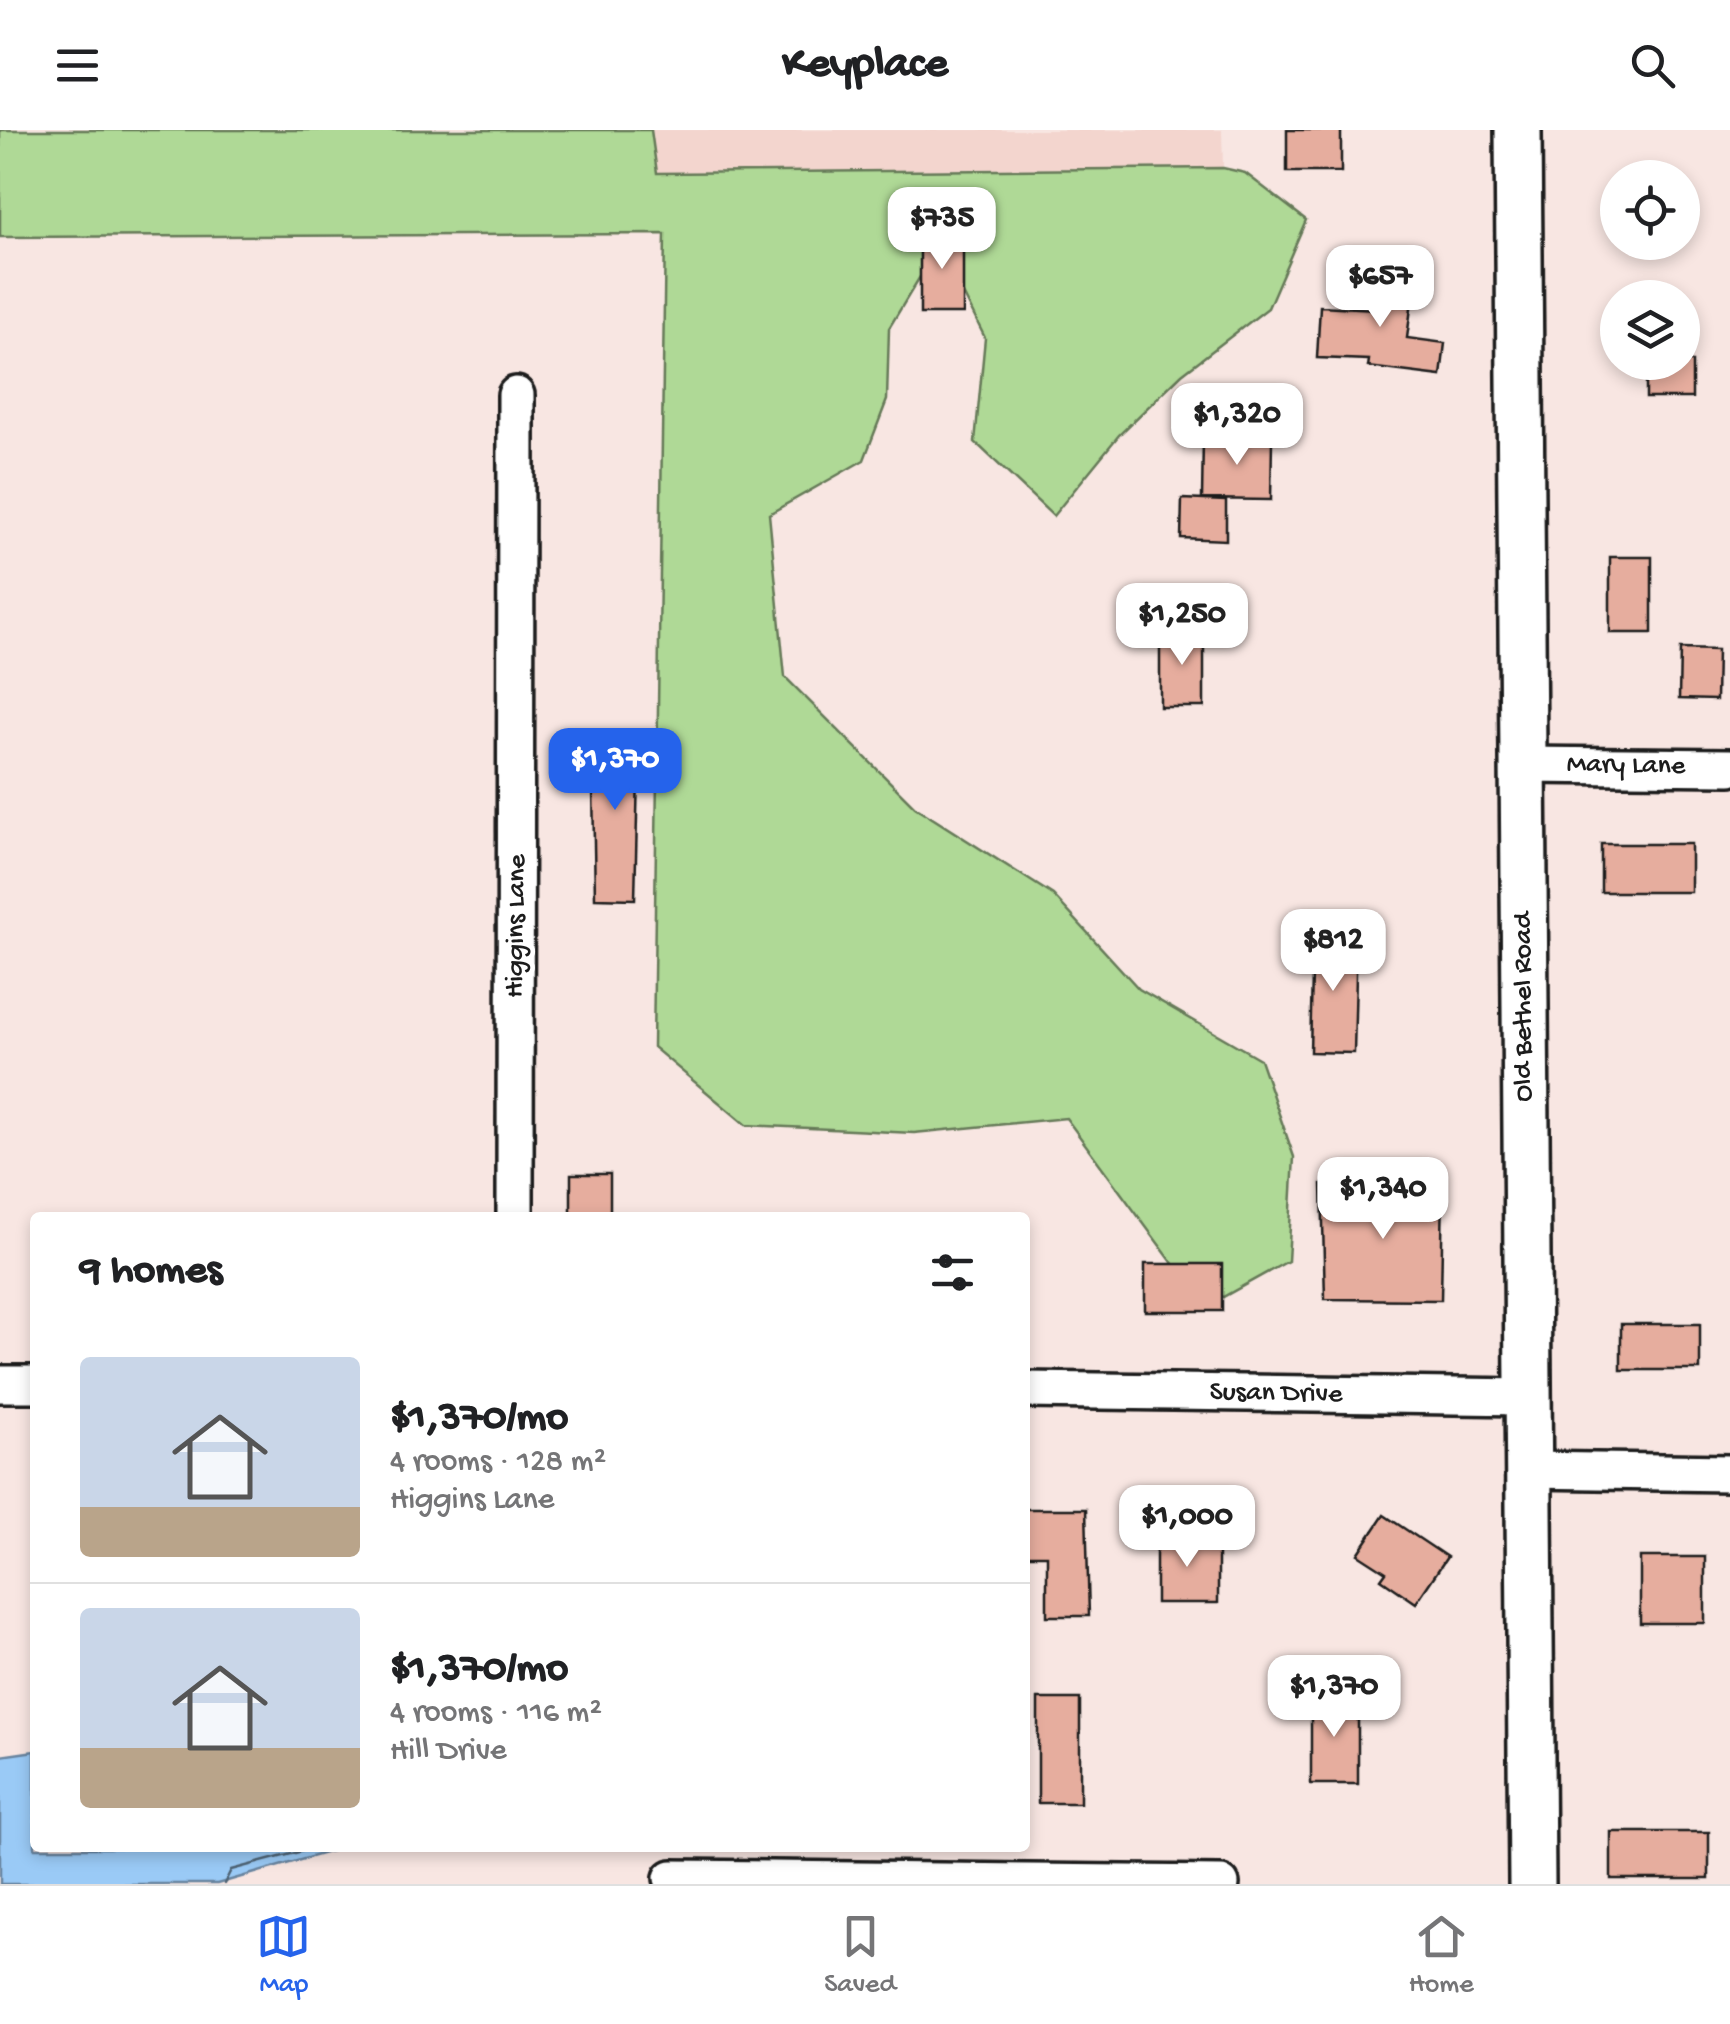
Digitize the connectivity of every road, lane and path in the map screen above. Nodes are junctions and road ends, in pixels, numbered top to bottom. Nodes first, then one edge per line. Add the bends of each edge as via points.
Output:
1 (1518, 130) edge
2 (516, 395) dead end
3 (1522, 765) junction
4 (1730, 767) edge
5 (514, 1212) edge
6 (0, 1384) edge
7 (30, 1384) edge
8 (1030, 1390) edge
9 (1526, 1397) junction
10 (1528, 1470) junction
11 (1730, 1473) edge
12 (672, 1878) dead end
13 (1221, 1884) edge
14 (1532, 1884) edge

1 - 3 street, Old Bethel Road
2 - 5 street, Higgins Lane
3 - 4 street, Mary Lane
3 - 9 street, Old Bethel Road
6 - 7 street
8 - 9 street, Susan Drive
9 - 10 street, Old Bethel Road
10 - 11 street
10 - 14 street, Old Bethel Road
12 - 13 street

